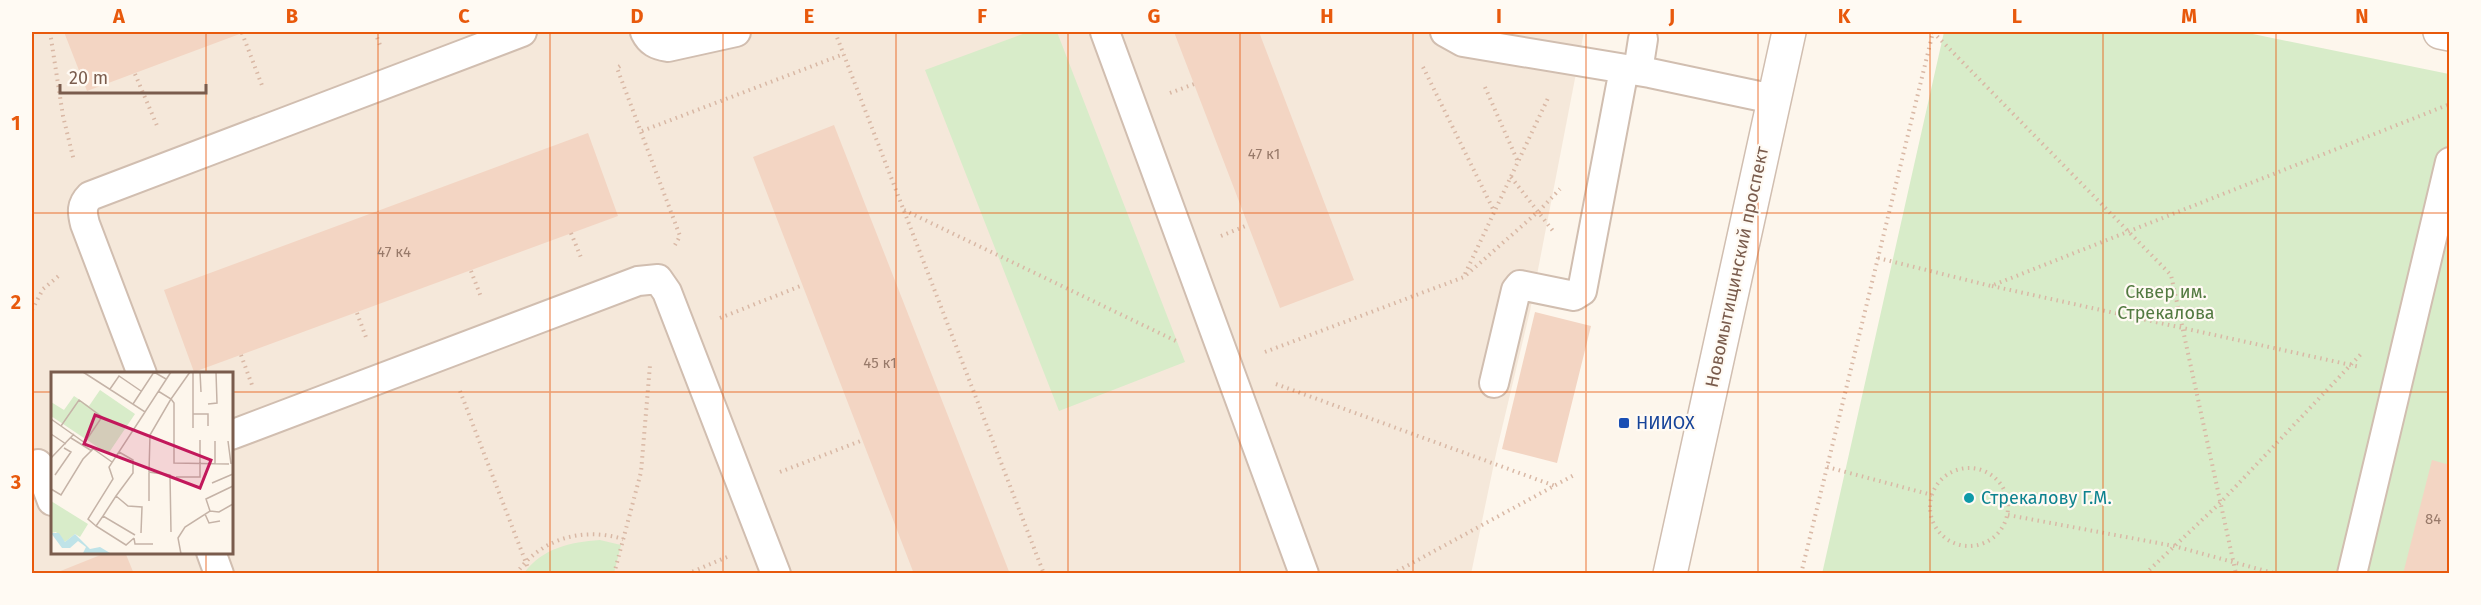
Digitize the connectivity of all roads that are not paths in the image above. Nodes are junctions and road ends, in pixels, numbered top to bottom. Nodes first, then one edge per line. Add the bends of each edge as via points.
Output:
1 (522, 32) edge
2 (736, 32) edge
3 (1105, 32) edge
4 (1445, 32) edge
5 (1789, 32) edge
6 (2440, 32) edge
7 (646, 34) edge
8 (2450, 34) edge
9 (1643, 39) dead end
10 (1631, 70) junction
11 (1773, 99) junction
12 (2450, 162) edge
13 (141, 372) edge
14 (1494, 383) dead end
15 (232, 435) edge
16 (38, 464) dead end
17 (51, 499) edge
18 (51, 502) edge
19 (32, 511) edge
20 (212, 554) edge
21 (219, 573) edge
22 (776, 573) edge
23 (1304, 573) edge
24 (1670, 573) edge
25 (2352, 573) edge

1 - 13 lane via 100,191 83,202 85,224
2 - 7 lane via 668,47 657,45
3 - 23 lane
4 - 10 lane via 1462,42
5 - 11 street, Новомытищинский проспект
6 - 8 street
9 - 10 lane
10 - 11 lane
10 - 14 lane via 1582,291 1574,296 1520,285
11 - 24 street, Новомытищинский проспект
12 - 25 lane
15 - 22 lane via 638,281 658,279 667,292
16 - 17 lane
18 - 19 lane
20 - 21 lane

